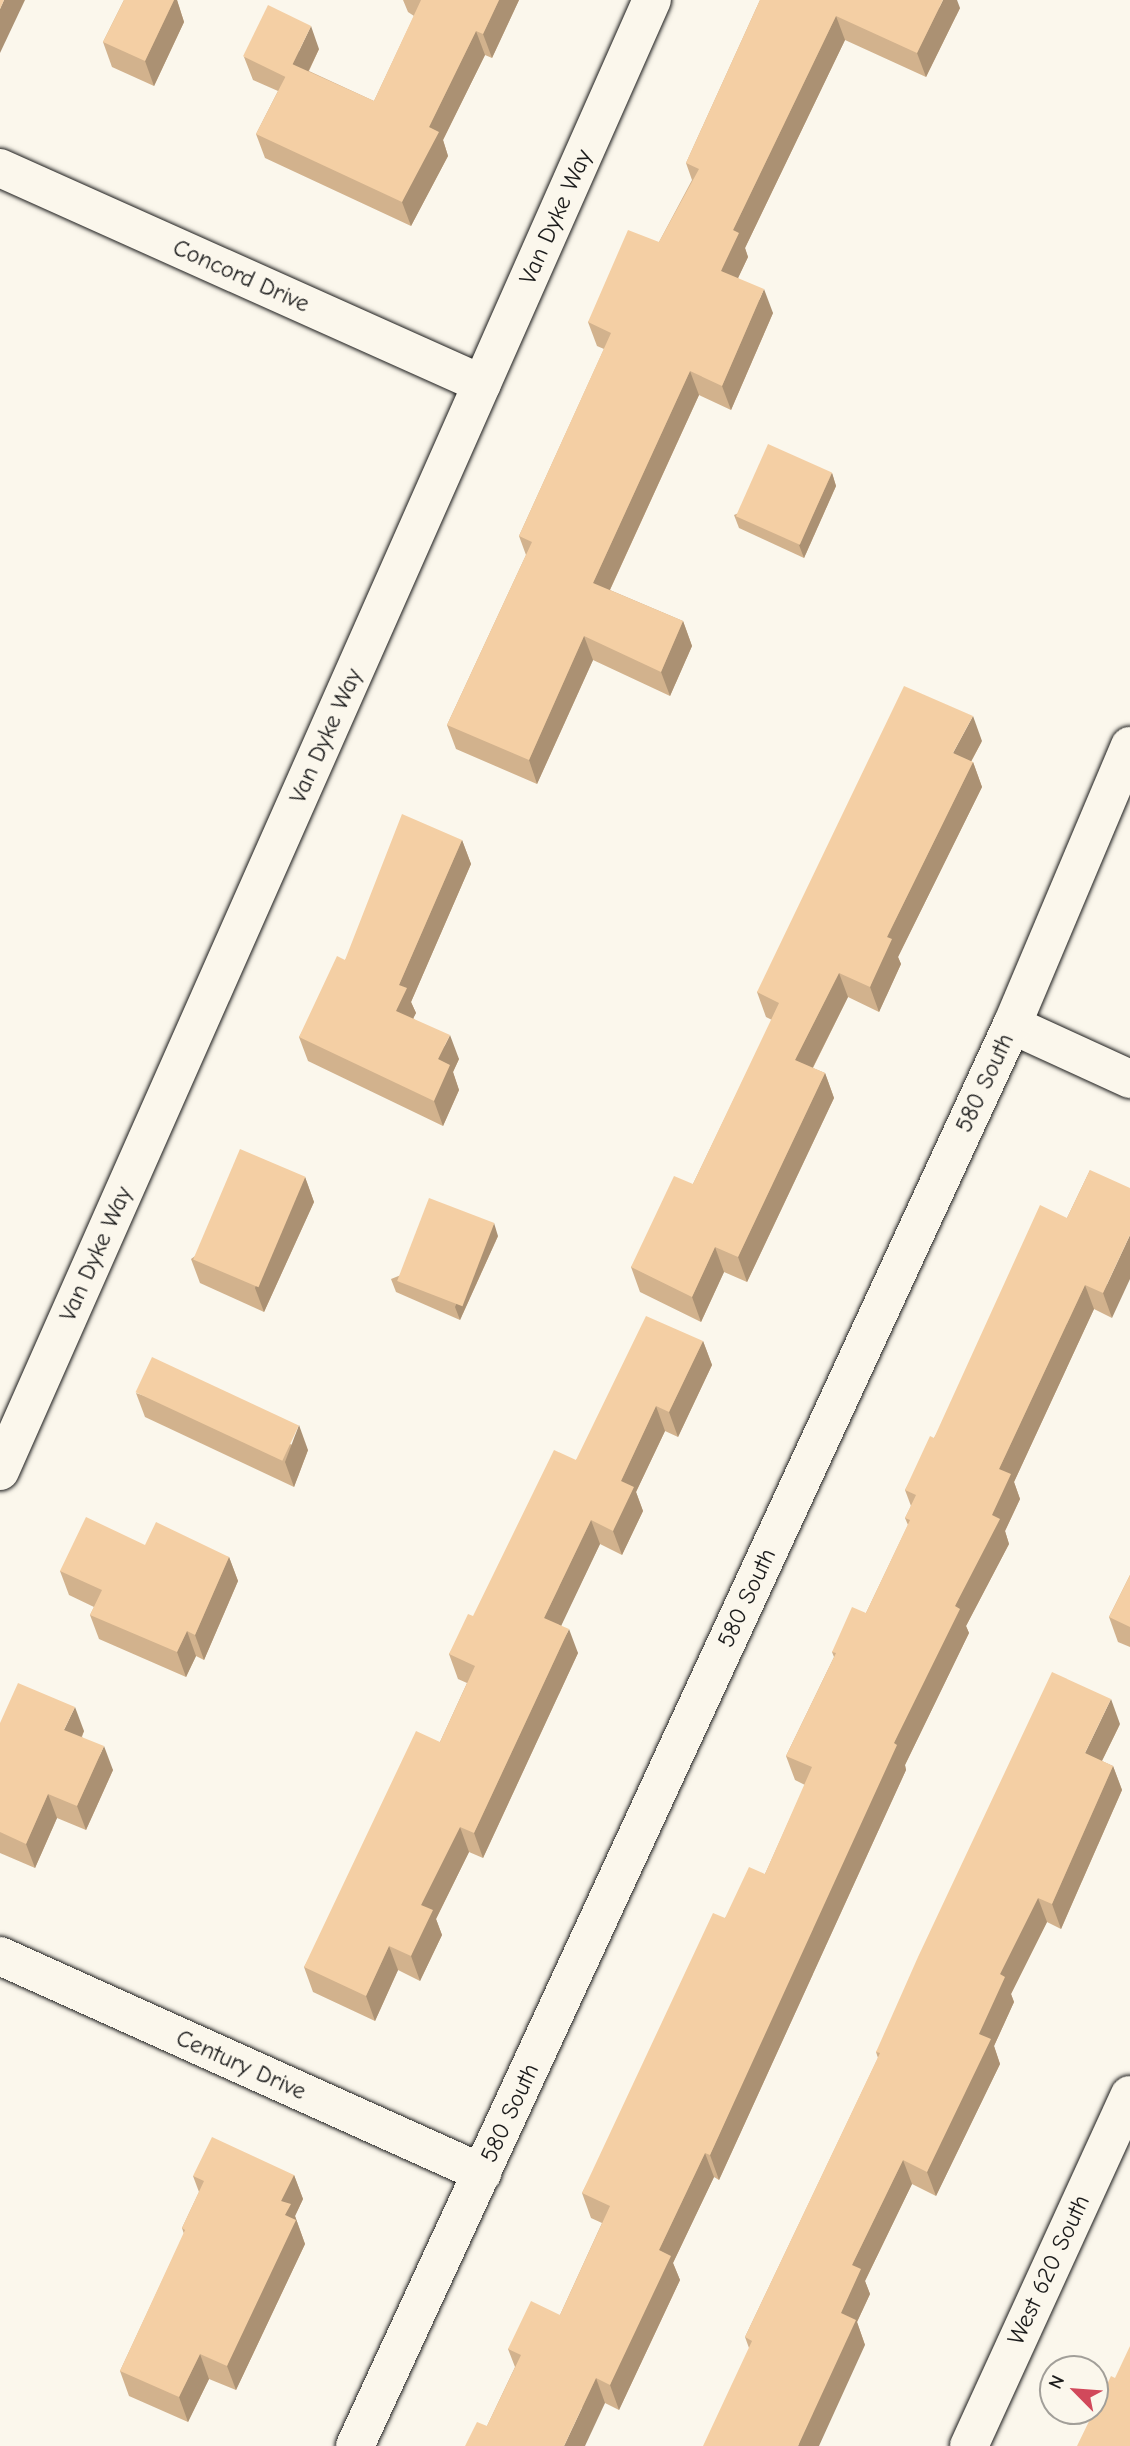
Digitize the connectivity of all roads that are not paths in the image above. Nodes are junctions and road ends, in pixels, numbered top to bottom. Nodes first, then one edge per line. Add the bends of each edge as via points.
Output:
1 (652, 0) edge
2 (0, 168) edge
3 (482, 384) junction
4 (1130, 746) edge
5 (1012, 1025) junction
6 (1130, 1079) edge
7 (0, 1471) edge
8 (0, 1956) edge
9 (1130, 2095) edge
10 (482, 2174) junction
11 (355, 2446) edge
12 (969, 2446) edge

1 - 3 street, Van Dyke Way
2 - 3 street, Concord Drive
3 - 7 street, Van Dyke Way
4 - 5 street, 580 South
5 - 6 street
5 - 10 street, 580 South
8 - 10 street, Century Drive
9 - 12 street, West 620 South
10 - 11 street, 580 South

